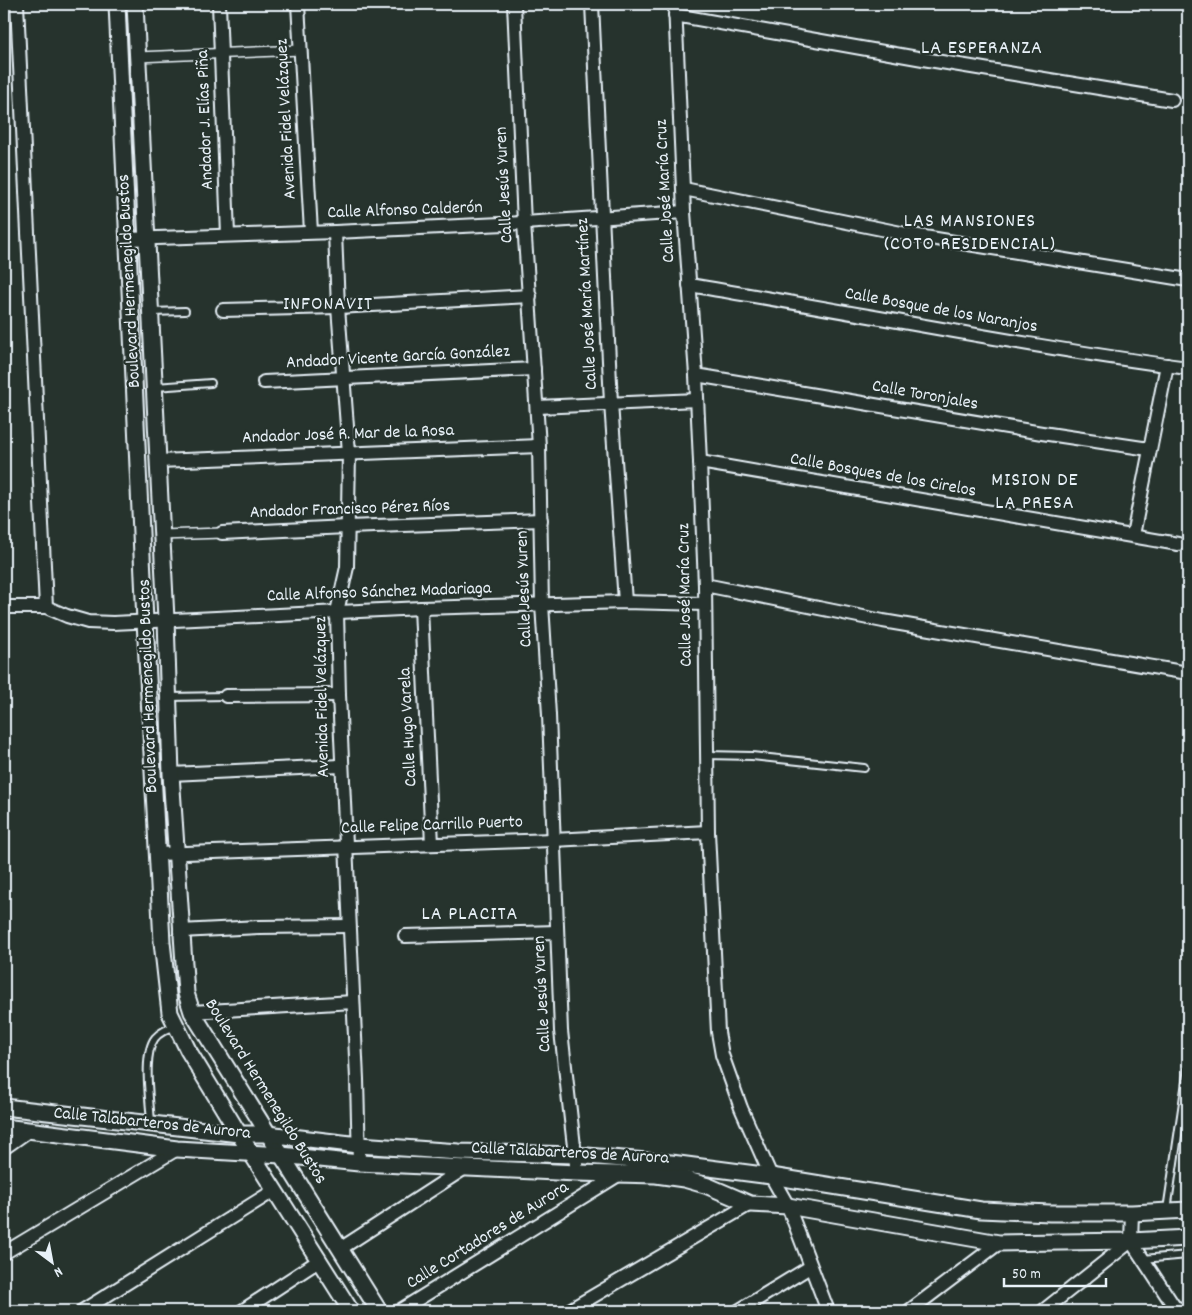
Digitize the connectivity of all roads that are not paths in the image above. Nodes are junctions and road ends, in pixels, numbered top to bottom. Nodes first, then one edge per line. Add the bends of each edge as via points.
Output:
1 (17, 4) edge
2 (117, 4) edge
3 (135, 4) edge
4 (218, 4) edge
5 (298, 4) edge
6 (514, 4) edge
7 (592, 4) edge
8 (675, 9) edge
9 (301, 50) junction
10 (220, 54) junction
11 (137, 57) junction
12 (1172, 100) dead end
13 (684, 189) junction
14 (684, 212) junction
15 (601, 218) junction
16 (524, 223) junction
17 (310, 232) junction
18 (335, 232) junction
19 (228, 235) junction
20 (127, 238) junction
21 (148, 238) junction
22 (1188, 280) edge
23 (689, 285) junction
24 (530, 296) junction
25 (338, 307) junction
26 (223, 310) dead end
27 (185, 311) dead end
28 (151, 312) junction
29 (1167, 365) junction
30 (1188, 368) edge
31 (534, 369) junction
32 (696, 375) junction
33 (344, 377) junction
34 (264, 382) dead end
35 (211, 383) dead end
36 (155, 387) junction
37 (697, 400) junction
38 (611, 403) junction
39 (536, 407) junction
40 (137, 435) junction
41 (156, 435) junction
42 (539, 446) junction
43 (1150, 449) junction
44 (349, 453) junction
45 (158, 461) junction
46 (700, 462) junction
47 (541, 520) junction
48 (347, 527) junction
49 (222, 533) joint
50 (162, 535) junction
51 (1133, 536) junction
52 (1178, 544) dead end
53 (705, 585) junction
54 (625, 602) junction
55 (542, 604) junction
56 (704, 604) junction
57 (4, 607) edge
58 (46, 607) junction
59 (421, 608) junction
60 (337, 612) junction
61 (166, 619) junction
62 (145, 620) junction
63 (1188, 673) edge
64 (339, 695) junction
65 (226, 696) joint
66 (169, 697) junction
67 (706, 755) junction
68 (341, 766) junction
69 (864, 768) dead end
70 (171, 774) junction
71 (708, 832) junction
72 (553, 840) junction
73 (432, 844) junction
74 (345, 847) junction
75 (175, 853) junction
76 (158, 854) junction
77 (349, 926) junction
78 (180, 931) junction
79 (557, 932) junction
80 (406, 936) dead end
81 (353, 1002) junction
82 (192, 1012) junction
83 (176, 1026) junction
84 (1188, 1068) edge
85 (4, 1107) edge
86 (152, 1124) junction
87 (4, 1127) edge
88 (31, 1129) junction
89 (239, 1134) junction
90 (267, 1134) junction
91 (358, 1145) junction
92 (4, 1148) edge
93 (177, 1149) junction
94 (252, 1154) junction
95 (281, 1155) junction
96 (575, 1155) junction
97 (359, 1163) junction
98 (465, 1168) junction
99 (577, 1173) junction
100 (620, 1174) junction
101 (771, 1176) junction
102 (275, 1190) junction
103 (750, 1204) junction
104 (788, 1206) junction
105 (1188, 1210) edge
106 (1167, 1211) junction
107 (1132, 1213) junction
108 (1188, 1238) edge
109 (1131, 1241) junction
110 (999, 1242) junction
111 (340, 1249) junction
112 (4, 1253) edge
113 (1188, 1256) edge
114 (1142, 1259) junction
115 (320, 1260) junction
116 (810, 1267) junction
117 (1174, 1307) edge
118 (1188, 1308) edge
119 (82, 1311) edge
120 (242, 1311) edge
121 (352, 1311) edge
122 (379, 1311) edge
123 (399, 1311) edge
124 (568, 1311) edge
125 (738, 1311) edge
126 (828, 1311) edge
127 (909, 1311) edge
128 (1043, 1311) edge

1 - 58 street
2 - 20 street, Boulevard Hermenegildo Bustos
3 - 11 street, Boulevard Hermenegildo Bustos
4 - 10 street, Andador J. Elías Piña
5 - 9 street, Avenida Fidel Velázquez
6 - 16 street, Calle Jesús Yuren
7 - 15 street, Calle José María Martínez
8 - 12 street via 932,61
8 - 13 street, Calle José María Cruz
9 - 10 street
9 - 17 street, Avenida Fidel Velázquez
10 - 11 street
10 - 19 street, Andador J. Elías Piña
11 - 21 street, Boulevard Hermenegildo Bustos
13 - 14 street, Calle José María Cruz
13 - 22 street via 906,234
14 - 15 street, Calle Alfonso Calderón
14 - 23 street, Calle José María Cruz
15 - 16 street, Calle Alfonso Calderón
15 - 38 street, Calle José María Martínez
16 - 18 street, Calle Alfonso Calderón
16 - 24 street, Calle Jesús Yuren
17 - 18 street, Calle Alfonso Calderón
17 - 19 street, Calle Alfonso Calderón
18 - 25 street, Avenida Fidel Velázquez
19 - 21 street, Calle Alfonso Calderón
20 - 21 street, Calle Alfonso Calderón
20 - 40 street, Boulevard Hermenegildo Bustos
21 - 28 street, Boulevard Hermenegildo Bustos
23 - 29 street, Calle Bosque de los Naranjos via 936,329
23 - 32 street, Calle José María Cruz
24 - 25 street
24 - 31 street, Calle Jesús Yuren
25 - 26 street
25 - 33 street, Avenida Fidel Velázquez
27 - 28 lane
28 - 36 street, Boulevard Hermenegildo Bustos
29 - 30 street, Calle Bosque de los Naranjos
29 - 43 street
31 - 33 street, Andador Vicente García González
31 - 39 street, Calle Jesús Yuren
32 - 37 street, Calle José María Cruz
32 - 43 street, Calle Toronjales
33 - 34 street, Andador Vicente García González
33 - 44 street, Avenida Fidel Velázquez
35 - 36 lane
36 - 41 street, Boulevard Hermenegildo Bustos
37 - 38 street
37 - 46 street, Calle José María Cruz
38 - 39 street
38 - 54 street, Calle José María Martínez
39 - 42 street, Calle Jesús Yuren
40 - 41 street
40 - 62 street, Boulevard Hermenegildo Bustos
41 - 45 street, Boulevard Hermenegildo Bustos
42 - 44 street, Andador José R. Mar de la Rosa
42 - 47 street, Calle Jesús Yuren
43 - 51 street
44 - 45 street, Andador José R. Mar de la Rosa
44 - 48 street, Avenida Fidel Velázquez
45 - 50 street, Boulevard Hermenegildo Bustos
46 - 51 street, Calle Bosques de los Cirelos
46 - 53 street, Calle José María Cruz
47 - 48 street, Andador Francisco Pérez Ríos
47 - 55 street, Calle Jesús Yuren
48 - 49 street, Andador Francisco Pérez Ríos
48 - 60 street, Avenida Fidel Velázquez via 347,567
49 - 50 street, Andador Francisco Pérez Ríos
50 - 61 street, Boulevard Hermenegildo Bustos
51 - 52 street, Calle Bosques de los Cirelos
53 - 56 street, Calle José María Cruz
53 - 63 street via 938,632
54 - 55 street, Calle Alfonso Sánchez Madariaga
54 - 56 street, Calle Alfonso Sánchez Madariaga
55 - 59 street, Calle Alfonso Sánchez Madariaga
55 - 72 street, Calle Jesús Yuren
56 - 67 street, Calle José María Cruz
57 - 58 street
58 - 62 street, Calle Alfonso Sánchez Madariaga via 88,622
59 - 60 street, Calle Alfonso Sánchez Madariaga
59 - 73 street, Calle Hugo Varela
60 - 61 street, Calle Alfonso Sánchez Madariaga
60 - 64 street, Avenida Fidel Velázquez
61 - 62 street, Calle Alfonso Sánchez Madariaga
61 - 66 street, Boulevard Hermenegildo Bustos
62 - 76 street, Boulevard Hermenegildo Bustos
64 - 65 street
64 - 68 street, Avenida Fidel Velázquez
65 - 66 lane
66 - 70 street, Boulevard Hermenegildo Bustos
67 - 69 lane via 752,756
67 - 71 street, Calle José María Cruz
68 - 70 street
68 - 74 street, Avenida Fidel Velázquez
70 - 75 street, Boulevard Hermenegildo Bustos
71 - 72 street, Calle Felipe Carrillo Puerto
71 - 101 street, Calle José María Cruz via 718,1032 722,1055 737,1099
72 - 73 street, Calle Felipe Carrillo Puerto
72 - 79 street, Calle Jesús Yuren
73 - 74 street, Calle Felipe Carrillo Puerto
74 - 75 street, Calle Felipe Carrillo Puerto
74 - 77 street, Avenida Fidel Velázquez
75 - 76 street, Calle Felipe Carrillo Puerto
75 - 78 street, Boulevard Hermenegildo Bustos
76 - 83 street, Boulevard Hermenegildo Bustos via 165,977 170,1013
77 - 78 street
77 - 81 street, Avenida Fidel Velázquez
78 - 82 street, Boulevard Hermenegildo Bustos via 186,993
79 - 80 street
79 - 96 street, Calle Jesús Yuren via 561,1031
81 - 82 street
81 - 91 street, Avenida Fidel Velázquez
82 - 90 street, Boulevard Hermenegildo Bustos
83 - 86 lane via 160,1033 151,1044 148,1058
83 - 89 street, Boulevard Hermenegildo Bustos
84 - 106 lane
85 - 86 street, Calle Talabarteros de Aurora
86 - 89 street, Calle Talabarteros de Aurora
87 - 88 street, Calle Talabarteros de Aurora
88 - 92 street
88 - 93 street, Calle Talabarteros de Aurora
89 - 90 street, Calle Talabarteros de Aurora
89 - 94 street, Boulevard Hermenegildo Bustos
90 - 91 street, Calle Talabarteros de Aurora
90 - 95 street, Boulevard Hermenegildo Bustos
91 - 96 street, Calle Talabarteros de Aurora
91 - 97 street, Avenida Fidel Velázquez
93 - 94 street, Calle Talabarteros de Aurora
93 - 112 street
94 - 95 street, Calle Talabarteros de Aurora
94 - 102 street, Boulevard Hermenegildo Bustos
95 - 97 street, Calle Talabarteros de Aurora
95 - 111 street, Boulevard Hermenegildo Bustos
96 - 99 street, Calle Jesús Yuren
96 - 101 street, Calle Talabarteros de Aurora
97 - 98 street, Calle Talabarteros de Aurora
98 - 99 street, Calle Talabarteros de Aurora
98 - 111 street
99 - 100 street, Calle Talabarteros de Aurora
100 - 103 street, Calle Talabarteros de Aurora via 684,1179
100 - 123 street, Calle Cortadores de Aurora
101 - 104 street, Calle José María Cruz
101 - 107 street, Calle Talabarteros de Aurora via 981,1210
102 - 115 street, Boulevard Hermenegildo Bustos
102 - 119 street
103 - 104 street, Calle Talabarteros de Aurora
103 - 124 street
104 - 110 street, Calle Talabarteros de Aurora
104 - 116 street, Calle José María Cruz
105 - 106 street, Calle Talabarteros de Aurora
106 - 107 street, Calle Talabarteros de Aurora
107 - 109 street
108 - 109 street, Calle Talabarteros de Aurora
109 - 110 street, Calle Talabarteros de Aurora
109 - 114 street
109 - 128 street
110 - 127 street
111 - 122 street, Boulevard Hermenegildo Bustos
113 - 114 lane
114 - 117 street
115 - 120 street
115 - 121 street, Boulevard Hermenegildo Bustos
116 - 125 street
116 - 126 street, Calle José María Cruz
117 - 118 lane

